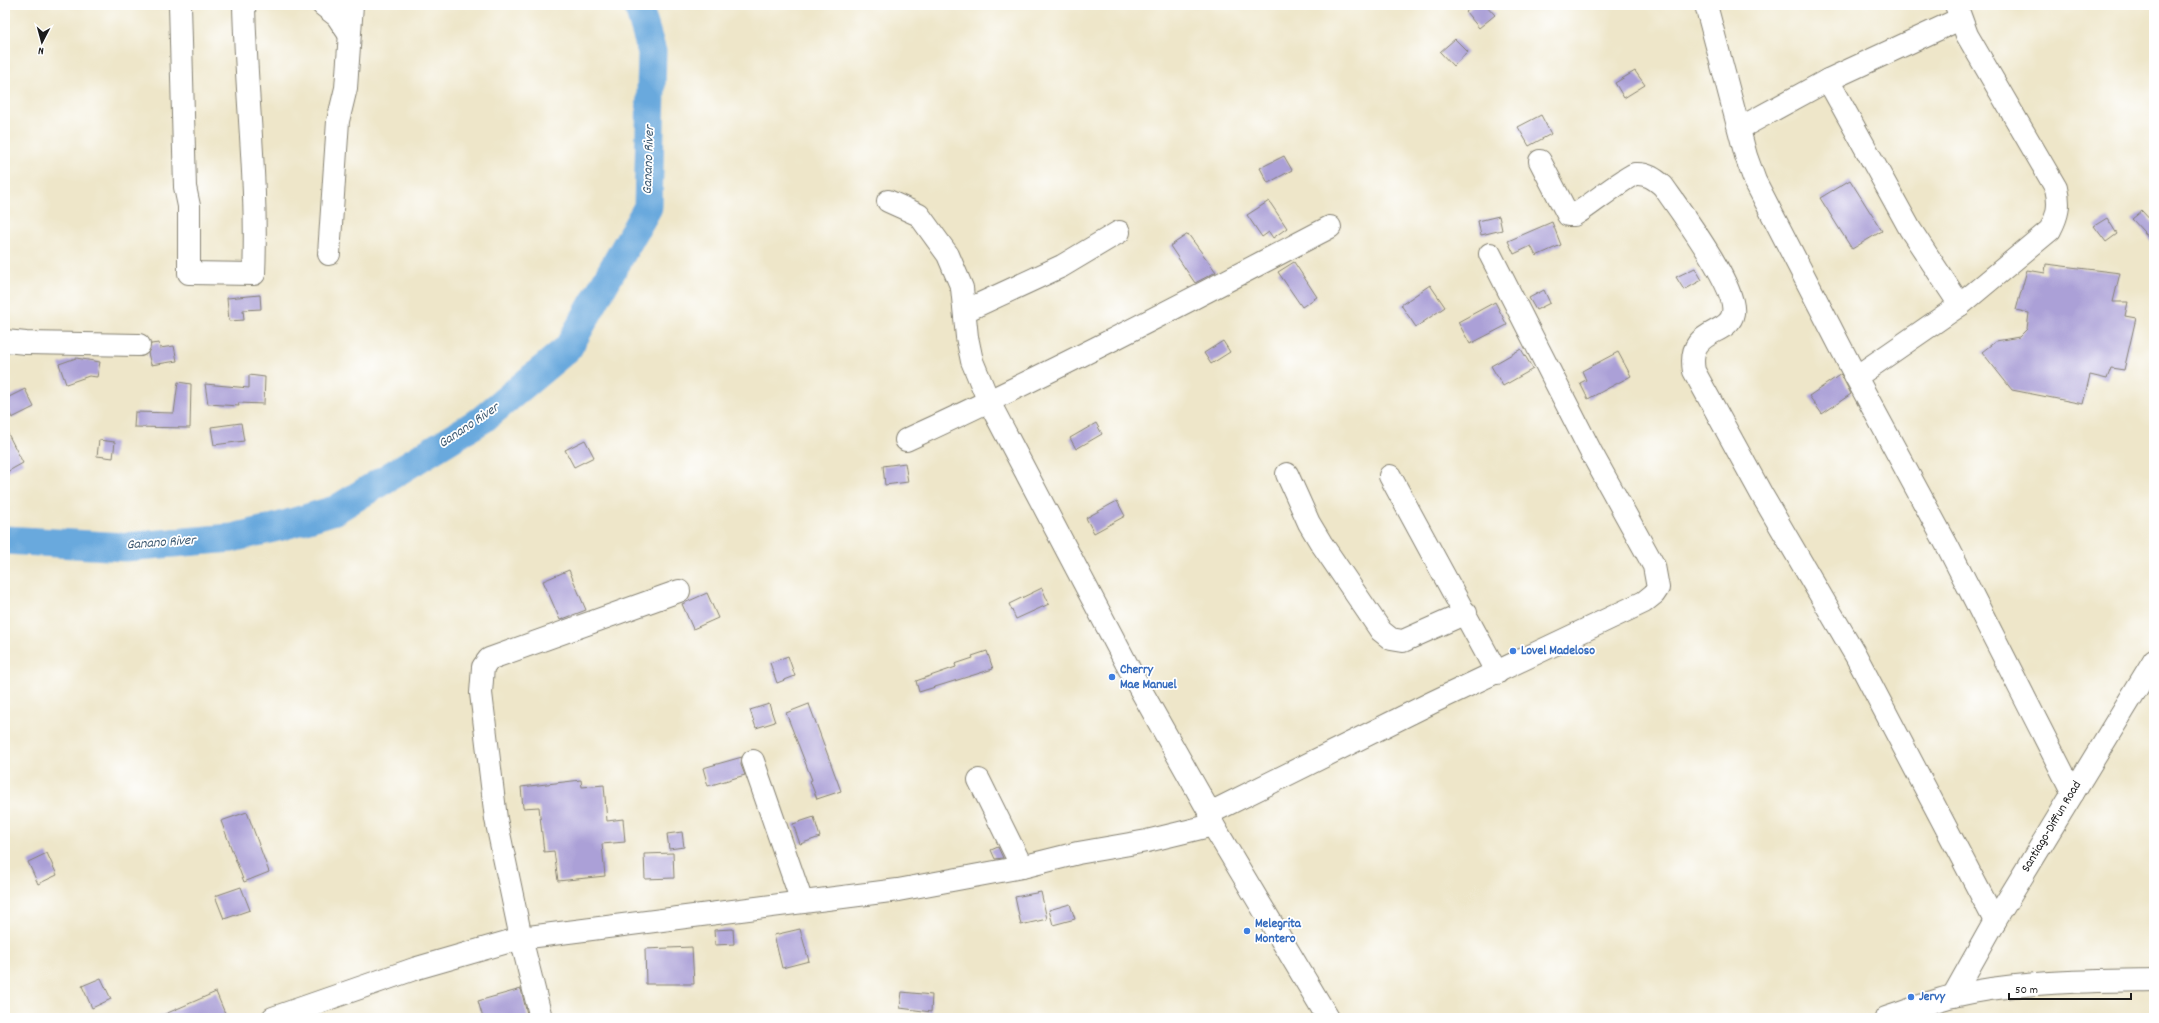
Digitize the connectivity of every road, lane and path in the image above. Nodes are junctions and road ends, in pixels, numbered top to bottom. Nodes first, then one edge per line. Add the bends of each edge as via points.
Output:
1 (180, 5) edge
2 (244, 5) edge
3 (323, 5) edge
4 (352, 5) edge
5 (1706, 5) edge
6 (1958, 12) edge
7 (349, 34) junction
8 (1828, 80) junction
9 (1740, 128) junction
10 (1540, 161) dead end
11 (888, 201) dead end
12 (1330, 227) dead end
13 (1119, 232) dead end
14 (329, 254) dead end
15 (1490, 254) dead end
16 (1960, 305) junction
17 (964, 312) junction
18 (5, 341) edge
19 (139, 345) dead end
20 (1856, 378) junction
21 (988, 402) junction
22 (906, 440) dead end
23 (1287, 474) dead end
24 (1390, 476) dead end
25 (679, 591) dead end
26 (1466, 613) junction
27 (2154, 660) edge
28 (1497, 673) junction
29 (753, 761) dead end
30 (979, 780) dead end
31 (2073, 793) junction
32 (1211, 819) junction
33 (1022, 867) junction
34 (802, 902) junction
35 (1995, 920) junction
36 (521, 938) junction
37 (2154, 980) edge
38 (1953, 996) junction
39 (273, 1018) edge
40 (541, 1018) edge
41 (1328, 1018) edge
42 (1886, 1018) edge

1 - 2 street via 185,187 189,206 189,273 254,274 256,232 245,64
3 - 7 street via 337,16
4 - 7 street
5 - 9 street
6 - 8 street
6 - 16 street via 1967,35 2056,188 2059,201 2058,214 2050,230
7 - 14 street via 346,88 338,121
8 - 9 street
8 - 16 street via 1910,229
9 - 20 street via 1755,181
10 - 35 street via 1568,214 1574,215 1634,174 1655,178 1712,256 1732,298 1733,313 1731,320 1698,342 1692,362 1694,371 1762,495 1856,656
11 - 17 street via 919,216 935,234 948,255 962,288
12 - 21 street
13 - 17 street via 1062,266
15 - 28 street via 1588,445 1654,566 1658,581 1658,588 1644,602
16 - 20 street
17 - 21 street via 972,361
18 - 19 street
20 - 31 street via 1949,549
21 - 22 street
21 - 32 street
23 - 26 street via 1321,543 1381,631 1391,639 1403,641
24 - 26 street
25 - 36 street via 489,659 483,667 481,693 496,819
26 - 28 street
27 - 31 street, Santiago-Diffun Road
28 - 32 street
29 - 34 street
30 - 33 street
31 - 35 street, Santiago-Diffun Road
32 - 33 street via 1147,841 1078,853
32 - 41 street
33 - 34 street via 898,890
34 - 36 street
35 - 38 street, Santiago-Diffun Road
36 - 39 street via 417,968
36 - 40 street
37 - 38 street via 2091,981 2013,987
38 - 42 street

